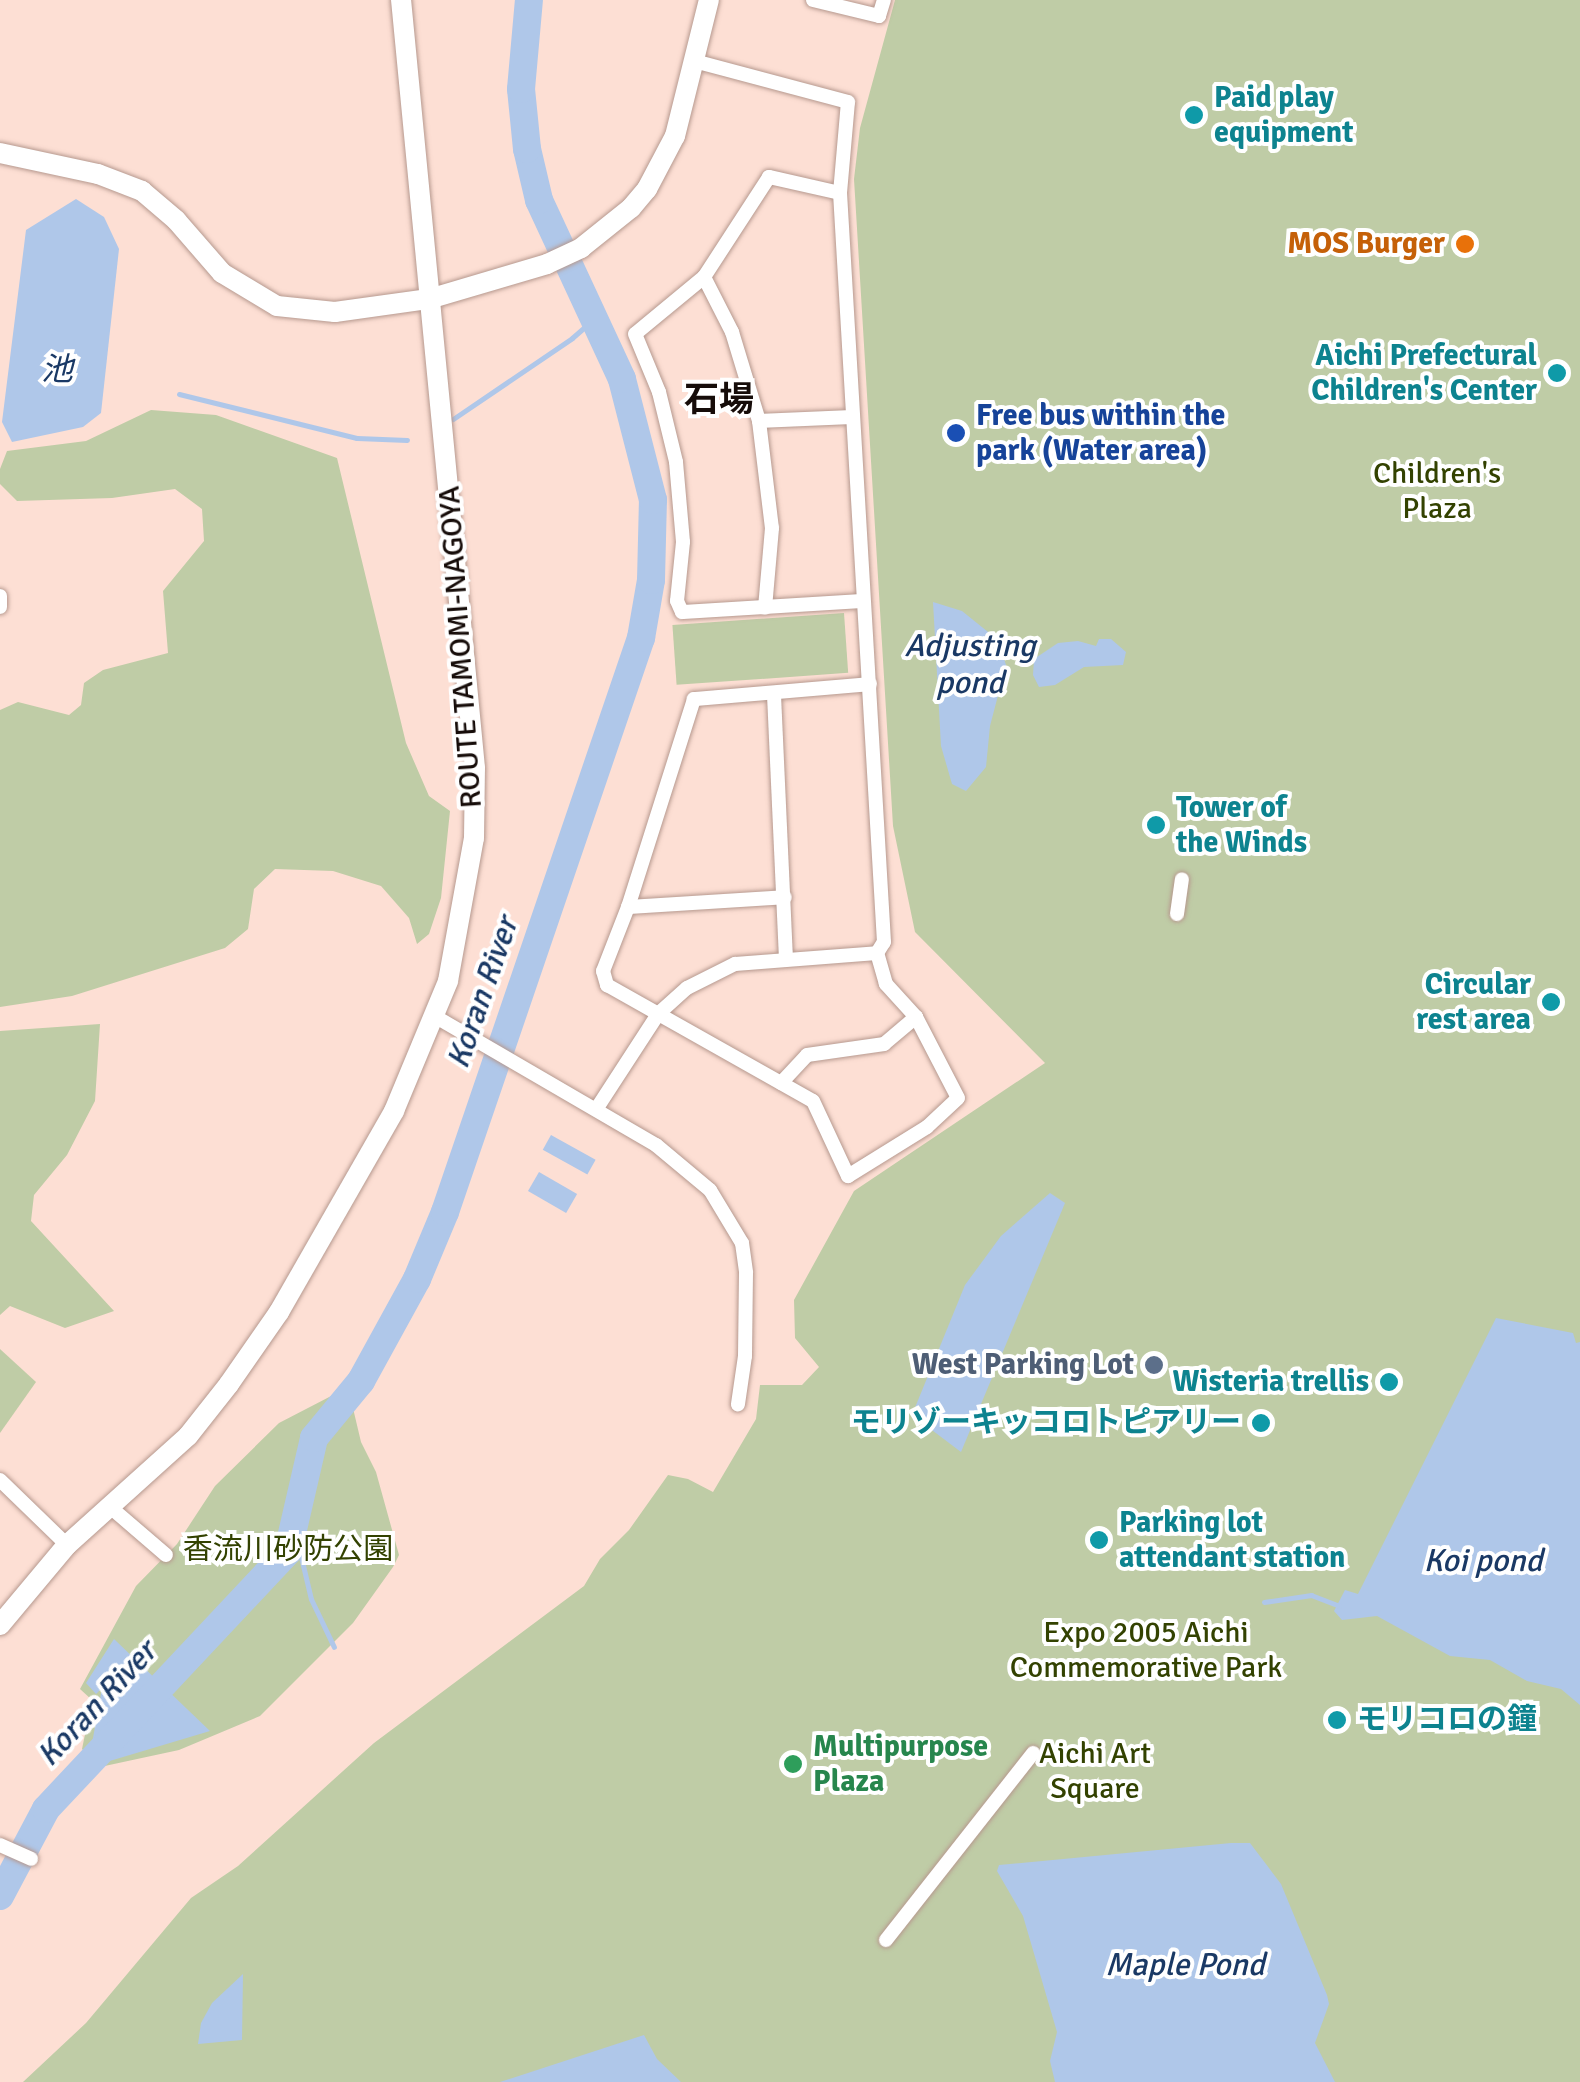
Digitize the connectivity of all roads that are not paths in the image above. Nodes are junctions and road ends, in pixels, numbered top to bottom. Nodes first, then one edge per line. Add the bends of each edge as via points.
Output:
1 (401, 0) edge
2 (710, 0) edge
3 (813, 0) edge
4 (884, 0) edge
5 (694, 60) junction
6 (0, 152) edge
7 (840, 193) junction
8 (704, 277) junction
9 (429, 299) junction
10 (850, 417) junction
11 (759, 421) junction
12 (0, 596) edge
13 (863, 601) junction
14 (0, 607) edge
15 (764, 608) junction
16 (870, 684) junction
17 (774, 695) junction
18 (1182, 879) dead end
19 (785, 898) junction
20 (628, 907) junction
21 (1177, 914) dead end
22 (877, 953) junction
23 (786, 957) junction
24 (658, 1014) junction
25 (436, 1017) junction
26 (916, 1017) junction
27 (781, 1083) junction
28 (597, 1108) junction
29 (738, 1404) dead end
30 (0, 1480) edge
31 (109, 1506) junction
32 (67, 1545) junction
33 (166, 1556) dead end
34 (0, 1625) edge
35 (1033, 1753) dead end
36 (3, 1846) edge
37 (31, 1859) dead end
38 (886, 1940) dead end

1 - 9 main road, ROUTE TAMOMI-NAGOYA
2 - 5 main road
3 - 4 street via 879,16
5 - 7 street via 848,102
5 - 9 main road via 674,136 631,208 581,248 548,264
6 - 9 main road via 142,191 222,273 277,306 335,312
7 - 8 street via 769,177
7 - 10 street
8 - 11 street via 742,356
8 - 15 street via 636,334 660,392 676,462 683,542 677,601 682,612
9 - 25 main road, ROUTE TAMOMI-NAGOYA via 474,768 465,908
10 - 11 street
10 - 13 street
11 - 15 street via 772,528
12 - 14 street
13 - 15 street
13 - 16 street
16 - 17 street
16 - 22 street via 884,942
17 - 19 street
17 - 20 street via 694,699
18 - 21 street
19 - 20 street
19 - 23 street
20 - 24 street via 603,971 606,984
22 - 23 street
22 - 26 street via 886,984
23 - 24 street via 735,964 687,988
24 - 27 street
24 - 28 street
25 - 28 street
25 - 31 main road, ROUTE TAMOMI-NAGOYA via 394,1111 279,1312 188,1436
26 - 27 street via 884,1044 806,1055
26 - 27 street via 958,1098 927,1127 848,1176 822,1113
28 - 29 street via 687,1168 710,1190 742,1243 747,1308
30 - 32 street
31 - 32 main road, ROUTE TAMOMI-NAGOYA
31 - 33 street
32 - 34 main road, ROUTE TAMOMI-NAGOYA
35 - 38 street
36 - 37 street

